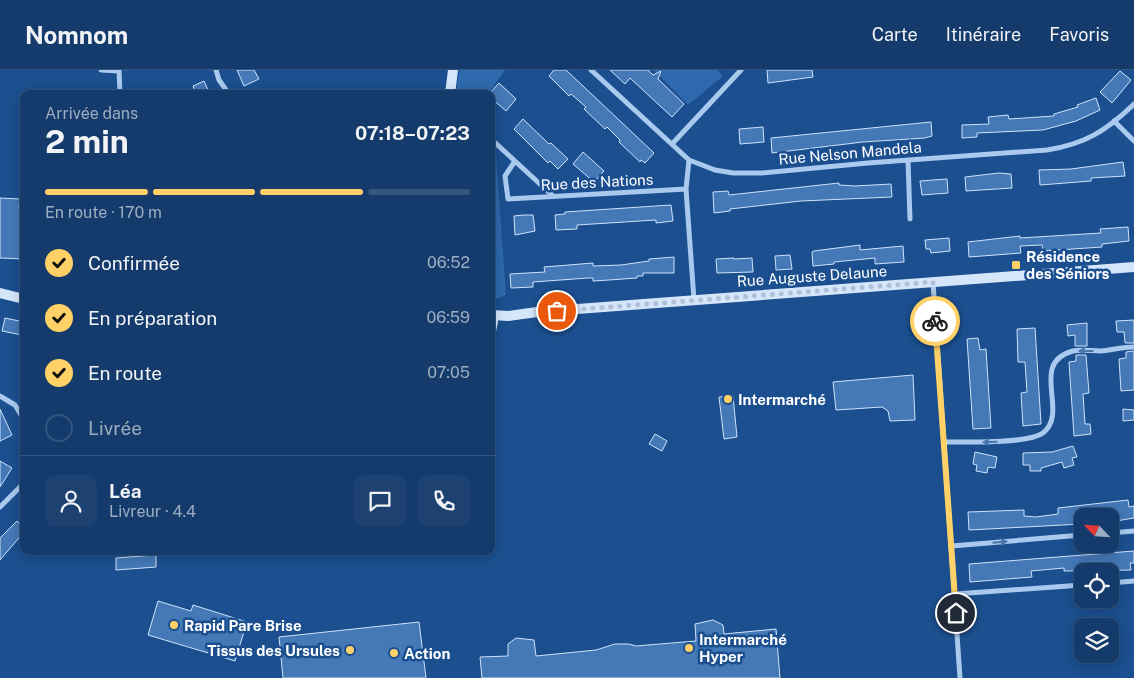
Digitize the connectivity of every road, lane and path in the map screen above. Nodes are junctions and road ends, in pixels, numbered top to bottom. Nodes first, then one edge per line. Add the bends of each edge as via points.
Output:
1 (100, 70) edge
2 (119, 70) edge
3 (216, 70) edge
4 (452, 70) edge
5 (591, 70) edge
6 (741, 70) edge
7 (120, 90) edge
8 (226, 90) edge
9 (450, 90) edge
10 (1134, 104) edge
11 (1114, 121) junction
12 (1134, 141) edge
13 (495, 143) edge
14 (672, 144) junction
15 (689, 160) junction
16 (908, 160) junction
17 (514, 161) junction
18 (686, 189) junction
19 (553, 196) junction
20 (910, 219) dead end
21 (1134, 267) edge
22 (933, 282) junction
23 (0, 293) edge
24 (20, 298) edge
25 (694, 300) junction
26 (495, 315) edge
27 (1134, 347) edge
28 (0, 396) edge
29 (20, 413) edge
30 (944, 442) junction
31 (20, 487) edge
32 (0, 507) edge
33 (1134, 531) edge
34 (1119, 532) edge
35 (1074, 536) edge
36 (952, 546) junction
37 (1134, 581) edge
38 (1119, 582) edge
39 (1074, 586) edge
40 (955, 594) junction
41 (960, 678) edge

1 - 2 street
2 - 7 street
3 - 8 street
4 - 9 street
5 - 14 street, Rue Nelson Mandela
6 - 14 street
10 - 11 street, Rue Nelson Mandela
11 - 12 street
11 - 16 street, Rue Nelson Mandela via 1086,141 1070,146
13 - 17 street
14 - 15 street, Rue Nelson Mandela
15 - 16 street, Rue Nelson Mandela via 733,173
15 - 18 street
16 - 20 street
17 - 19 street
17 - 19 street, Rue des Nations via 505,176 508,199
18 - 19 street, Rue des Nations
18 - 25 street
21 - 22 street, Rue Auguste Delaune
22 - 25 street, Rue Auguste Delaune
22 - 30 street
23 - 24 street
25 - 26 street, Rue Auguste Delaune
27 -> 30 street via 1074,351 1062,356 1052,369 1050,380 1054,415 1042,434 1006,441
28 - 29 street via 15,405
30 - 36 street
31 - 32 street
33 - 34 street
36 -> 35 street
36 - 40 street
37 - 38 street
39 - 40 street
40 - 41 street

